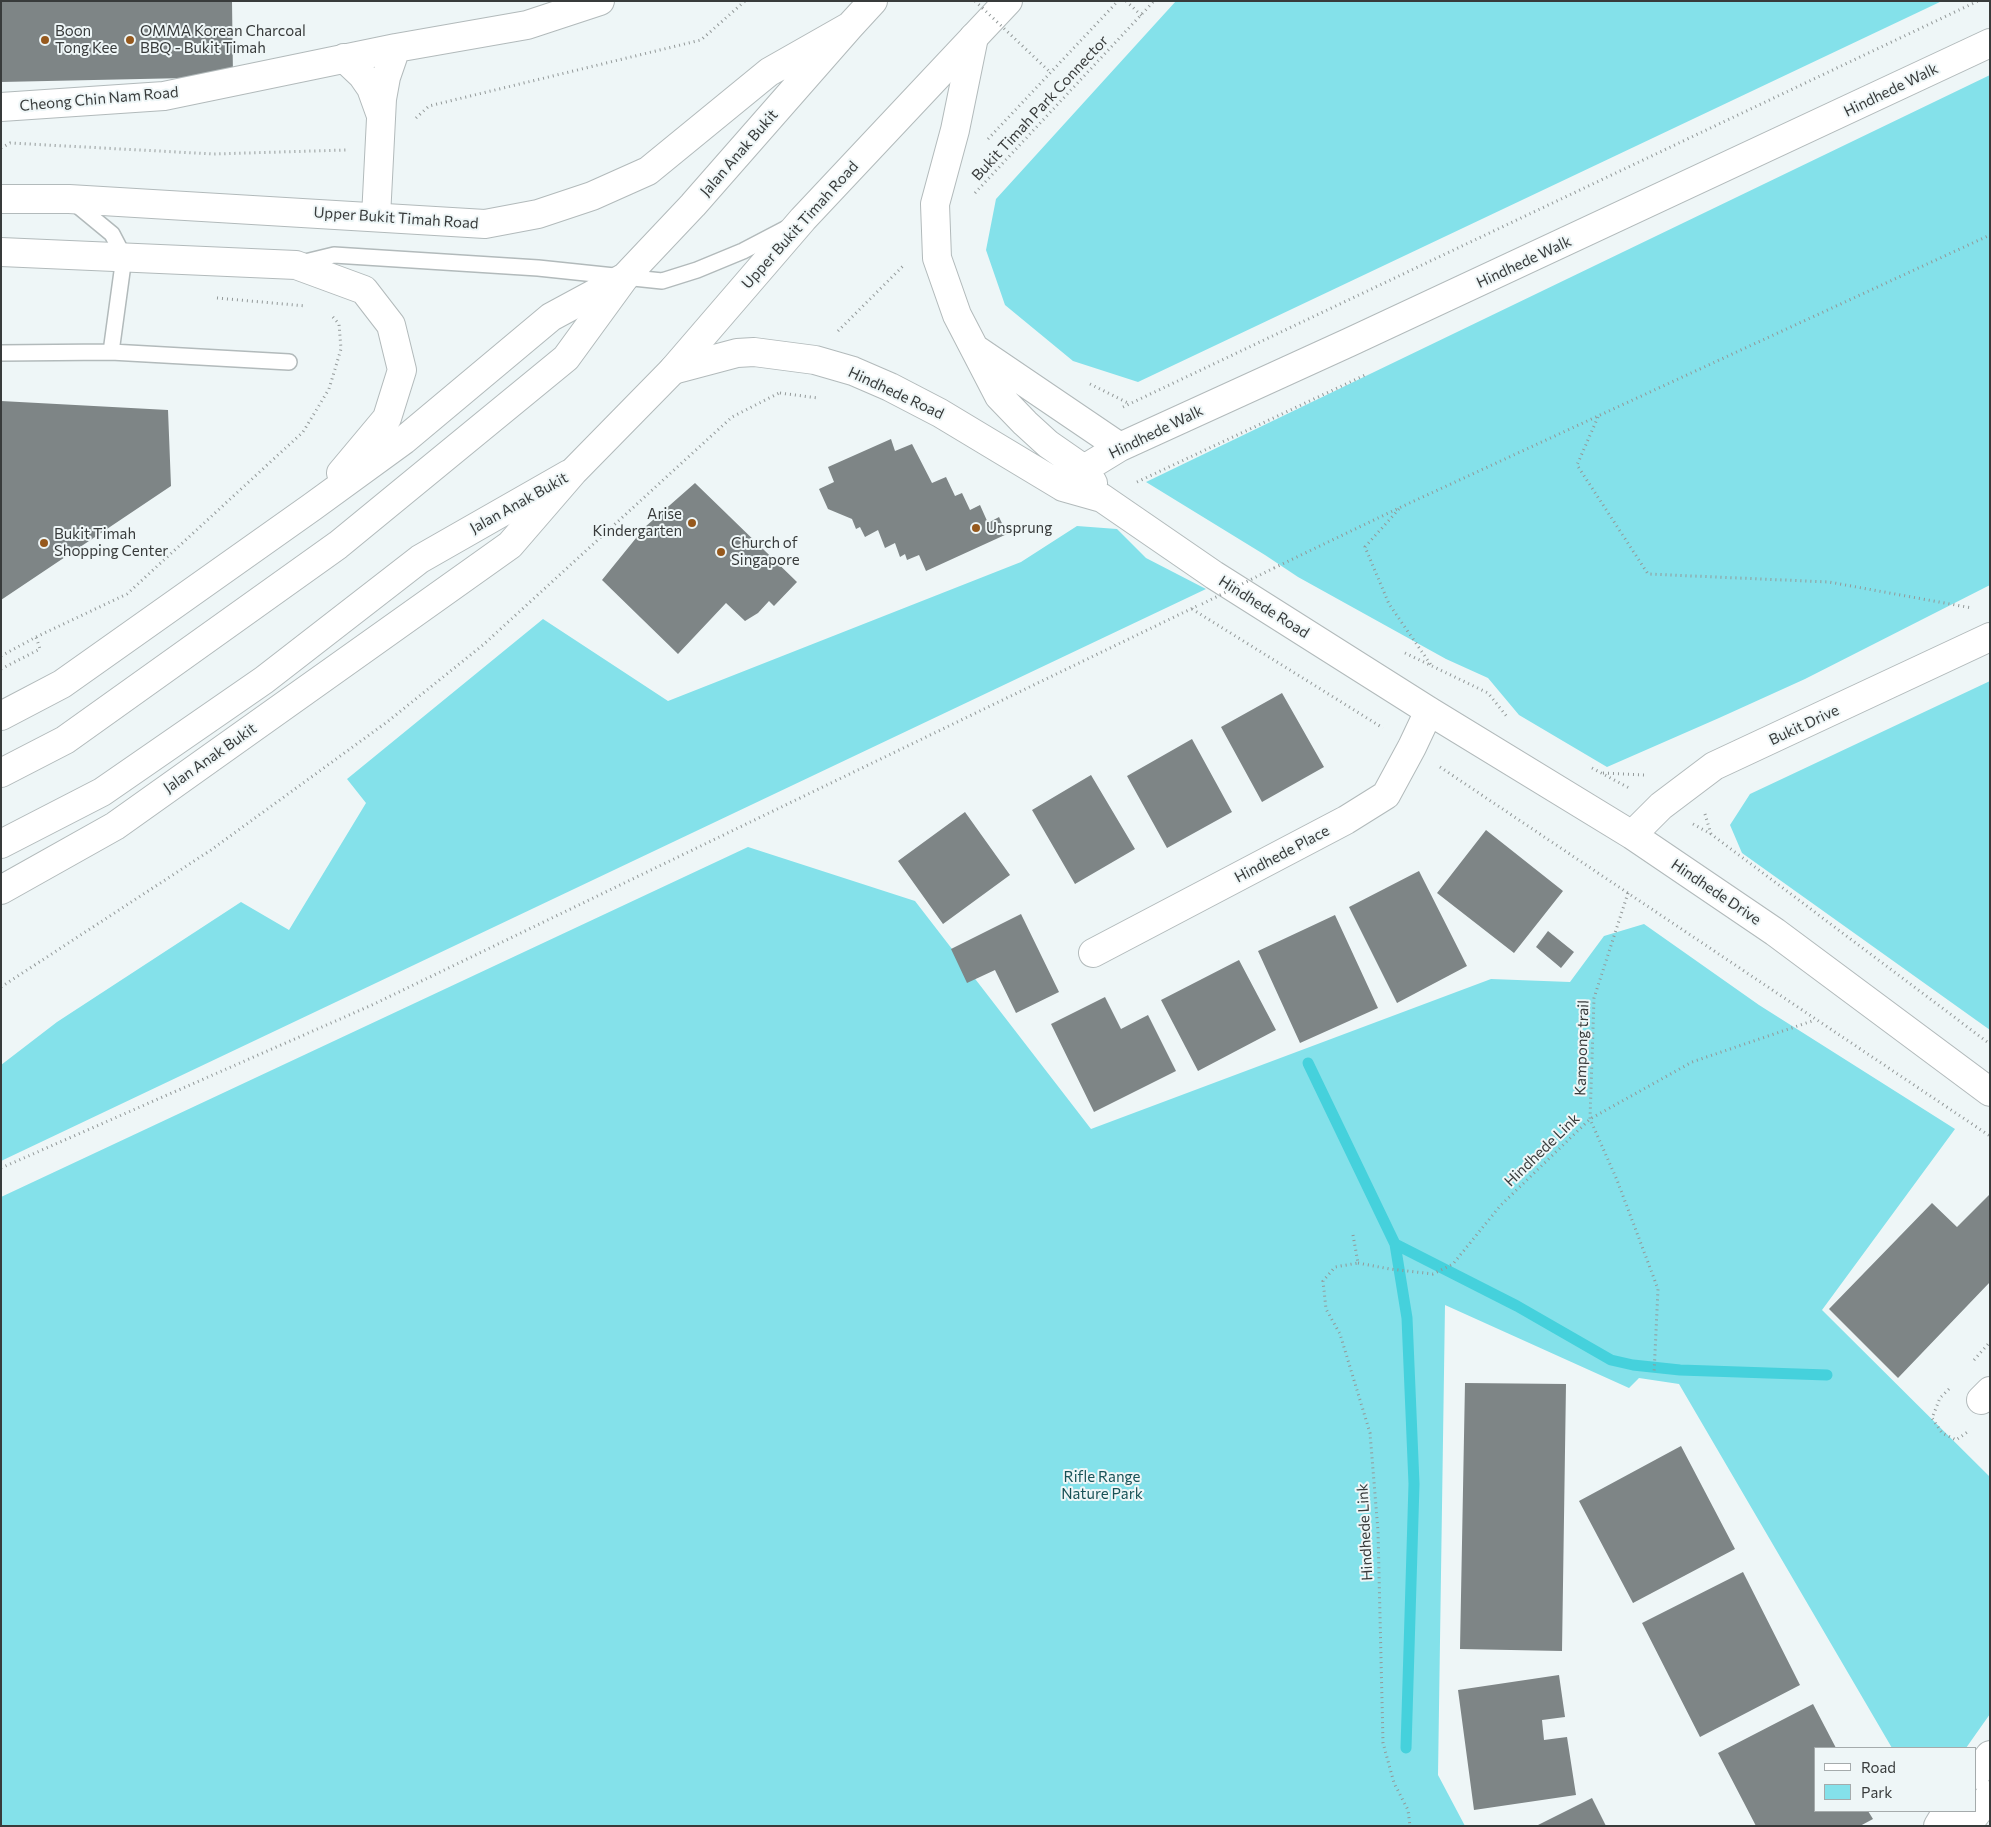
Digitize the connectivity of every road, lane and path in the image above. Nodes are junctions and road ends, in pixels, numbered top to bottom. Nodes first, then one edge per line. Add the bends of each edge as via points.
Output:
1 (600, 1) edge
2 (745, 1) edge
3 (873, 1) edge
4 (975, 1) edge
5 (1008, 1) edge
6 (1118, 1) edge
7 (1126, 1) edge
8 (1154, 1) edge
9 (1978, 1) edge
10 (1142, 16) junction
11 (850, 26) junction
12 (974, 37) junction
13 (1990, 43) edge
14 (396, 48) junction
15 (344, 58) junction
16 (1051, 73) junction
17 (1, 107) edge
18 (381, 115) junction
19 (986, 142) dead end
20 (1, 148) edge
21 (379, 149) junction
22 (1, 199) edge
23 (69, 199) junction
24 (973, 202) dead end
25 (376, 217) junction
26 (803, 219) junction
27 (1990, 235) edge
28 (1, 252) edge
29 (124, 257) junction
30 (937, 258) junction
31 (296, 264) junction
32 (625, 277) junction
33 (207, 297) dead end
34 (314, 307) dead end
35 (329, 313) dead end
36 (975, 349) junction
37 (111, 352) junction
38 (1, 353) edge
39 (814, 360) junction
40 (288, 362) dead end
41 (673, 370) junction
42 (1085, 381) dead end
43 (1128, 403) junction
44 (1598, 417) junction
45 (1095, 428) junction
46 (1120, 447) junction
47 (1084, 468) junction
48 (573, 472) junction
49 (1063, 487) junction
50 (1102, 498) junction
51 (312, 507) junction
52 (1402, 507) junction
53 (1972, 608) dead end
54 (1192, 609) junction
55 (36, 637) junction
56 (1990, 637) edge
57 (1, 656) edge
58 (1432, 666) dead end
59 (1, 669) edge
60 (1429, 711) junction
61 (1, 716) edge
62 (1412, 747) junction
63 (1, 773) edge
64 (1632, 835) junction
65 (1, 844) edge
66 (1, 890) edge
67 (1628, 893) junction
68 (1093, 953) dead end
69 (1, 987) edge
70 (1816, 1020) junction
71 (1990, 1092) edge
72 (1590, 1119) junction
73 (1990, 1136) edge
74 (1, 1168) edge
75 (1353, 1235) dead end
76 (1358, 1263) junction
77 (1654, 1372) dead end
78 (1990, 1755) edge
79 (1976, 1773) edge
80 (1990, 1795) edge
81 (1946, 1812) edge
82 (1410, 1826) edge
83 (1938, 1826) edge
84 (1967, 1826) edge

1 - 14 main road, Cheong Chin Nam Road via 526,25
2 - 21 path via 701,40 429,106
3 - 11 main road, Upper Bukit Timah Road
4 - 16 path, bridge
5 - 12 main road, Upper Bukit Timah Road
6 - 16 path
7 - 10 path
8 - 10 path, Bukit Timah Park Connector
9 - 43 path
10 - 24 path, Bukit Timah Park Connector via 975,193
11 - 25 main road, Upper Bukit Timah Road via 769,72 648,171 592,196 538,214 485,224
11 - 32 main road, Jalan Anak Bukit via 693,205
12 - 26 main road, Upper Bukit Timah Road
12 - 30 main road, Hindhede Road via 955,130 934,204
13 - 46 main road, Hindhede Walk
14 - 15 main road, Cheong Chin Nam Road
14 - 18 main road via 386,77
15 - 17 main road, Cheong Chin Nam Road via 164,96
15 - 18 main road via 371,88
16 - 19 path
18 - 21 main road
20 - 21 path via 10,143 214,154
21 - 25 main road
22 - 23 main road, Upper Bukit Timah Road
23 - 25 main road, Upper Bukit Timah Road
23 - 29 lane via 112,234
26 - 32 lane via 744,251 697,270 662,281
26 - 41 main road, Upper Bukit Timah Road
27 - 44 path
28 - 29 main road
29 - 31 main road
29 - 37 lane
30 - 36 main road, Hindhede Road via 957,315
30 - 39 path via 908,261 847,321
31 - 32 lane via 334,255
31 - 51 main road via 364,290 391,325 402,370 387,418
32 - 51 main road, Jalan Anak Bukit via 551,317 404,440
32 - 63 main road, Jalan Anak Bukit via 566,358 338,545 65,740
33 - 34 path
35 - 55 path via 339,324 341,349 329,389 303,432 127,594
36 - 45 main road, Hindhede Road
36 - 47 main road, Hindhede Road via 999,396 1048,444
37 - 38 lane
37 - 40 lane
39 - 41 main road, Hindhede Road via 754,352 737,353
39 - 49 main road, Hindhede Road via 853,371 899,391
39 - 69 path via 780,393 732,417 483,645 387,722 210,850
41 - 48 main road, Upper Bukit Timah Road
42 - 43 path
43 - 45 path
44 - 52 path
44 - 53 path via 1577,465 1648,574 1829,582
45 - 46 main road, Hindhede Road
46 - 47 main road, Hindhede Walk
47 - 49 main road, Hindhede Walk
47 - 50 main road, Hindhede Road
48 - 65 main road, Jalan Anak Bukit via 420,559 264,680 102,792
48 - 66 main road, Jalan Anak Bukit via 510,545 116,826
49 - 50 main road, Hindhede Road
50 - 60 main road, Hindhede Road via 1214,575
51 - 61 main road, Jalan Anak Bukit via 62,684
52 - 54 path, bridge
52 - 58 path via 1365,547 1389,604
54 - 62 path
54 - 74 path via 372,1005
55 - 57 path
55 - 59 path via 40,649
56 - 64 main road, Bukit Drive via 1714,766 1661,806
60 - 62 main road, Hindhede Place
60 - 64 main road, Hindhede Drive
62 - 67 path
62 - 68 main road, Hindhede Place via 1386,795 1346,820
64 - 71 main road, Hindhede Drive via 1775,932
67 - 70 path
67 - 72 path, Kampong trail via 1594,998
70 - 72 path, Hindhede Link via 1692,1062
70 - 73 path
72 - 76 path, Hindhede Link via 1500,1206 1453,1264 1433,1274
72 - 77 path via 1658,1288
75 - 76 path
76 - 82 path, Hindhede Link via 1335,1267 1323,1281 1326,1309 1340,1334 1370,1434 1378,1531 1383,1744 1394,1784 1408,1810
78 - 79 main road
80 - 84 main road
81 - 83 main road

